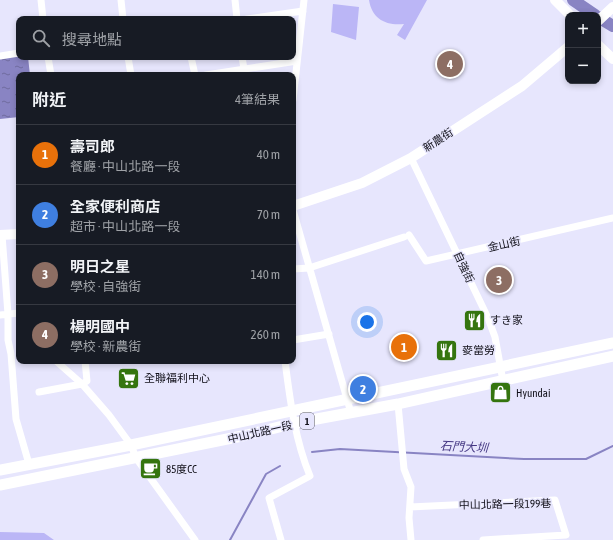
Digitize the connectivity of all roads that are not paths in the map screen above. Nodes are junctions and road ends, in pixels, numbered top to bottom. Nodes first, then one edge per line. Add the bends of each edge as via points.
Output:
1 (41, 0) edge
2 (121, 0) edge
3 (235, 0) edge
4 (304, 0) edge
5 (555, 0) edge
6 (613, 7) edge
7 (303, 11) junction
8 (567, 12) edge
9 (43, 16) edge
10 (123, 16) edge
11 (237, 16) edge
12 (268, 16) edge
13 (601, 18) edge
14 (567, 48) edge
15 (601, 48) edge
16 (16, 54) edge
17 (0, 56) edge
18 (613, 59) edge
19 (48, 60) edge
20 (128, 60) edge
21 (192, 60) edge
22 (242, 60) edge
23 (297, 61) junction
24 (50, 72) edge
25 (130, 72) edge
26 (194, 72) edge
27 (244, 72) edge
28 (296, 72) edge
29 (411, 158) junction
30 (296, 205) edge
31 (613, 218) edge
32 (296, 221) edge
33 (16, 234) edge
34 (1, 235) edge
35 (458, 255) junction
36 (309, 268) junction
37 (296, 269) edge
38 (16, 313) edge
39 (8, 314) junction
40 (0, 315) edge
41 (329, 334) junction
42 (296, 340) edge
43 (613, 343) edge
44 (613, 356) edge
45 (59, 364) edge
46 (85, 364) edge
47 (285, 364) edge
48 (501, 367) junction
49 (503, 381) junction
50 (82, 384) junction
51 (39, 392) dead end
52 (347, 398) junction
53 (398, 404) junction
54 (291, 410) junction
55 (351, 413) junction
56 (295, 424) junction
57 (132, 445) junction
58 (136, 458) junction
59 (29, 464) junction
60 (0, 470) edge
61 (0, 486) edge
62 (410, 507) junction
63 (195, 540) edge
64 (281, 540) edge
65 (411, 540) edge
66 (483, 540) edge

1 - 9 street
2 - 10 street
3 - 11 street
4 - 7 street
5 - 8 street
6 - 13 street
7 - 12 street
7 - 23 street
14 - 29 street, 新農街 via 522,86
15 - 18 street
16 - 17 street
19 - 24 street
20 - 25 street
21 - 26 street
22 - 27 street
23 - 27 street
23 - 28 street
29 - 30 street, 新農街 via 373,179
29 - 35 street, 自強街
31 - 35 street, 金山街
32 - 36 street
33 - 34 street
34 - 39 street
35 - 36 street, 金山街 via 426,261 406,236
35 - 48 street, 自強街 via 496,338
36 - 37 street
36 - 41 street
38 - 39 street
39 - 40 street
39 - 59 street via 16,419
41 - 42 street
41 - 52 street
43 - 48 main road, 中山北路一段 / 1
44 - 49 main road, 中山北路一段 / 1
45 - 50 street
46 - 50 street via 87,381
47 - 54 street
48 - 49 street, 自強街
48 - 52 main road, 中山北路一段 / 1
49 - 53 main road, 中山北路一段 / 1
50 - 51 street
50 - 57 street
52 - 54 main road, 中山北路一段 / 1
52 - 55 street
53 - 55 main road, 中山北路一段 / 1
53 - 62 street via 404,469 411,487
54 - 56 street
54 - 57 main road, 中山北路一段 / 1
55 - 56 main road, 中山北路一段 / 1
56 - 58 main road, 中山北路一段 / 1
56 - 64 street via 310,476 269,498
57 - 58 street
57 - 59 main road, 中山北路一段 / 1
58 - 61 main road, 中山北路一段 / 1
58 - 63 street
59 - 60 main road, 中山北路一段 / 1
62 - 65 street
62 - 66 street, 中山北路一段199巷 via 555,500 566,535

